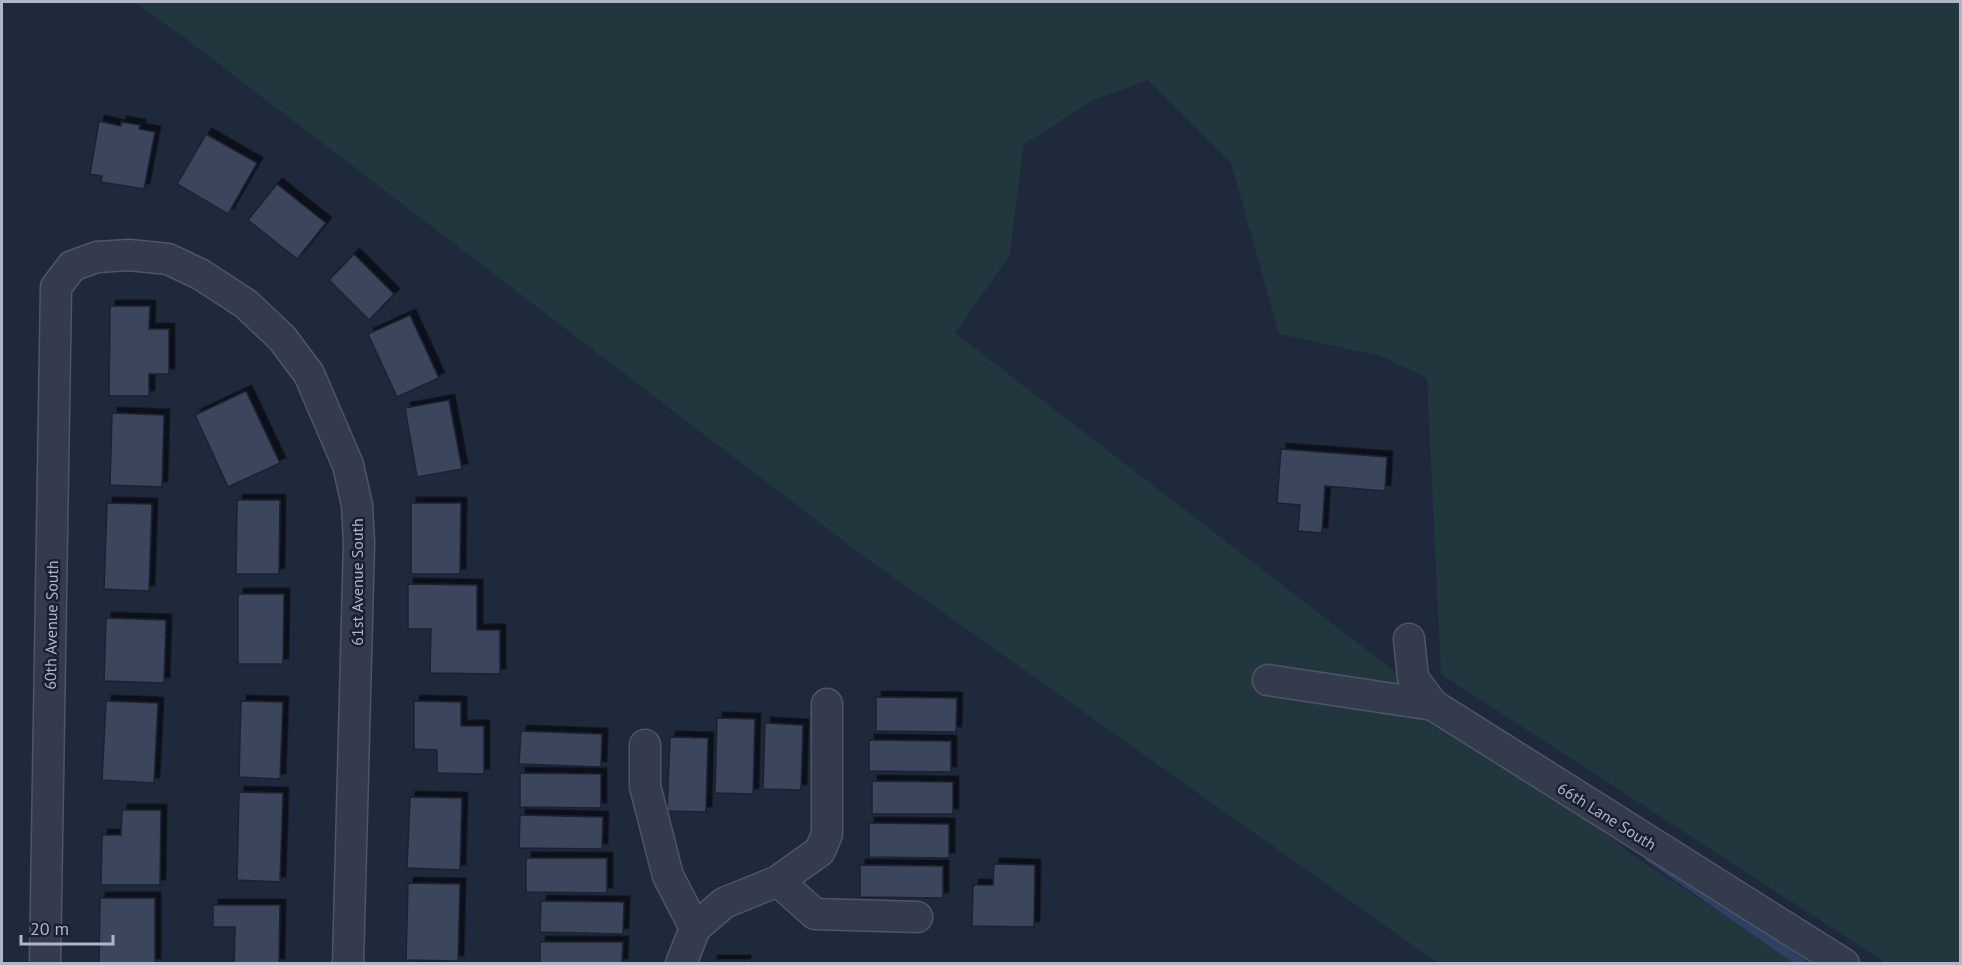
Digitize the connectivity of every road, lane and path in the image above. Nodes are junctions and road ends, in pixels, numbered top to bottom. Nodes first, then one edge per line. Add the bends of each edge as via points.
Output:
1 (56, 287) joint
2 (1410, 639) dead end
3 (1268, 680) dead end
4 (827, 704) dead end
5 (1432, 705) junction
6 (645, 746) dead end
7 (778, 881) junction
8 (917, 917) dead end
9 (695, 928) junction
10 (45, 963) edge
11 (348, 963) edge
12 (681, 963) edge
13 (1844, 963) edge

1 - 10 street, 60th Avenue South
1 - 11 street, 61st Avenue South via 72,266 97,257 168,259 200,274 246,304 282,338 309,374 332,426 348,465 357,505 359,543
2 - 5 street, 66th Lane South via 1413,678
3 - 5 street
4 - 7 street via 826,834 820,851
5 - 13 street, 66th Lane South
6 - 9 street via 645,786 668,876
7 - 8 street via 815,914
7 - 9 street via 724,903
9 - 12 street

